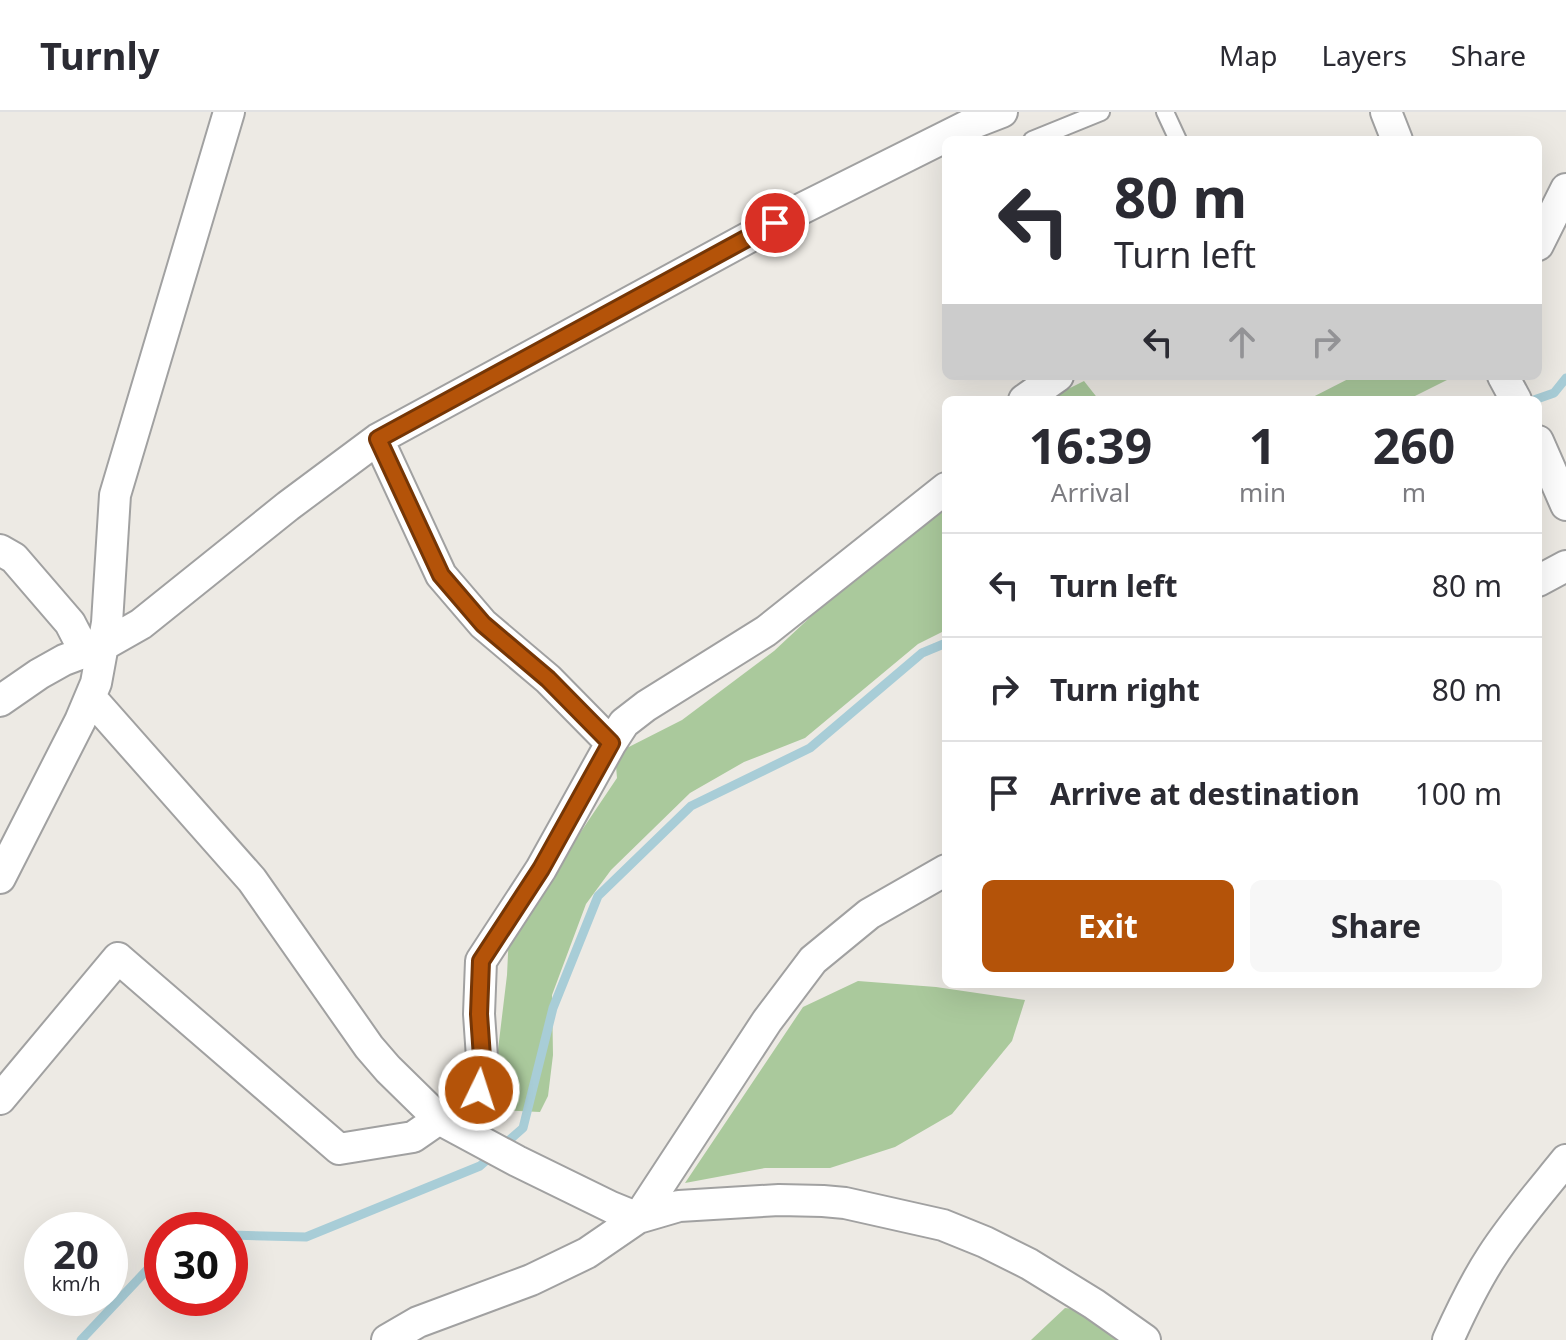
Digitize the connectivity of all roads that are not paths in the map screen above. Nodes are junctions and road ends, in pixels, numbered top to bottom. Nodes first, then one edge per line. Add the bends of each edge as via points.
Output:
1 (229, 112) edge
2 (1101, 112) edge
3 (1165, 112) edge
4 (1386, 112) edge
5 (988, 125) edge
6 (964, 136) edge
7 (1042, 136) edge
8 (1176, 136) edge
9 (1395, 136) edge
10 (942, 146) edge
11 (1566, 189) edge
12 (1542, 237) edge
13 (1052, 380) edge
14 (1030, 396) edge
15 (378, 439) junction
16 (1542, 450) edge
17 (942, 491) edge
18 (1566, 505) edge
19 (0, 550) edge
20 (1566, 566) edge
21 (1542, 579) edge
22 (94, 648) junction
23 (91, 698) junction
24 (0, 701) edge
25 (611, 743) junction
26 (942, 872) edge
27 (0, 878) edge
28 (0, 1099) edge
29 (447, 1123) junction
30 (1566, 1160) edge
31 (638, 1218) junction
32 (387, 1340) edge
33 (1145, 1340) edge
34 (1448, 1340) edge

1 - 22 street via 115,495
2 - 7 lane
3 - 8 lane
4 - 9 street
5 - 6 street
10 - 15 street via 801,209
11 - 12 street
13 - 14 street
15 - 22 street via 141,624
15 - 25 street via 441,575 483,624
16 - 18 street
17 - 25 street via 766,631 646,706 624,723
19 - 22 street via 14,558
20 - 21 street
22 - 23 street via 96,683
22 - 24 street via 39,674
23 - 27 street
23 - 29 street via 252,880 369,1047
25 - 29 street via 541,869 481,961 483,1072 474,1109
26 - 31 street via 869,914 813,960
28 - 29 street via 118,958 339,1149 413,1137
29 - 31 street
30 - 34 street via 1492,1255
31 - 32 street via 587,1253 418,1322
31 - 33 street via 679,1206 808,1200 943,1225 1029,1264

